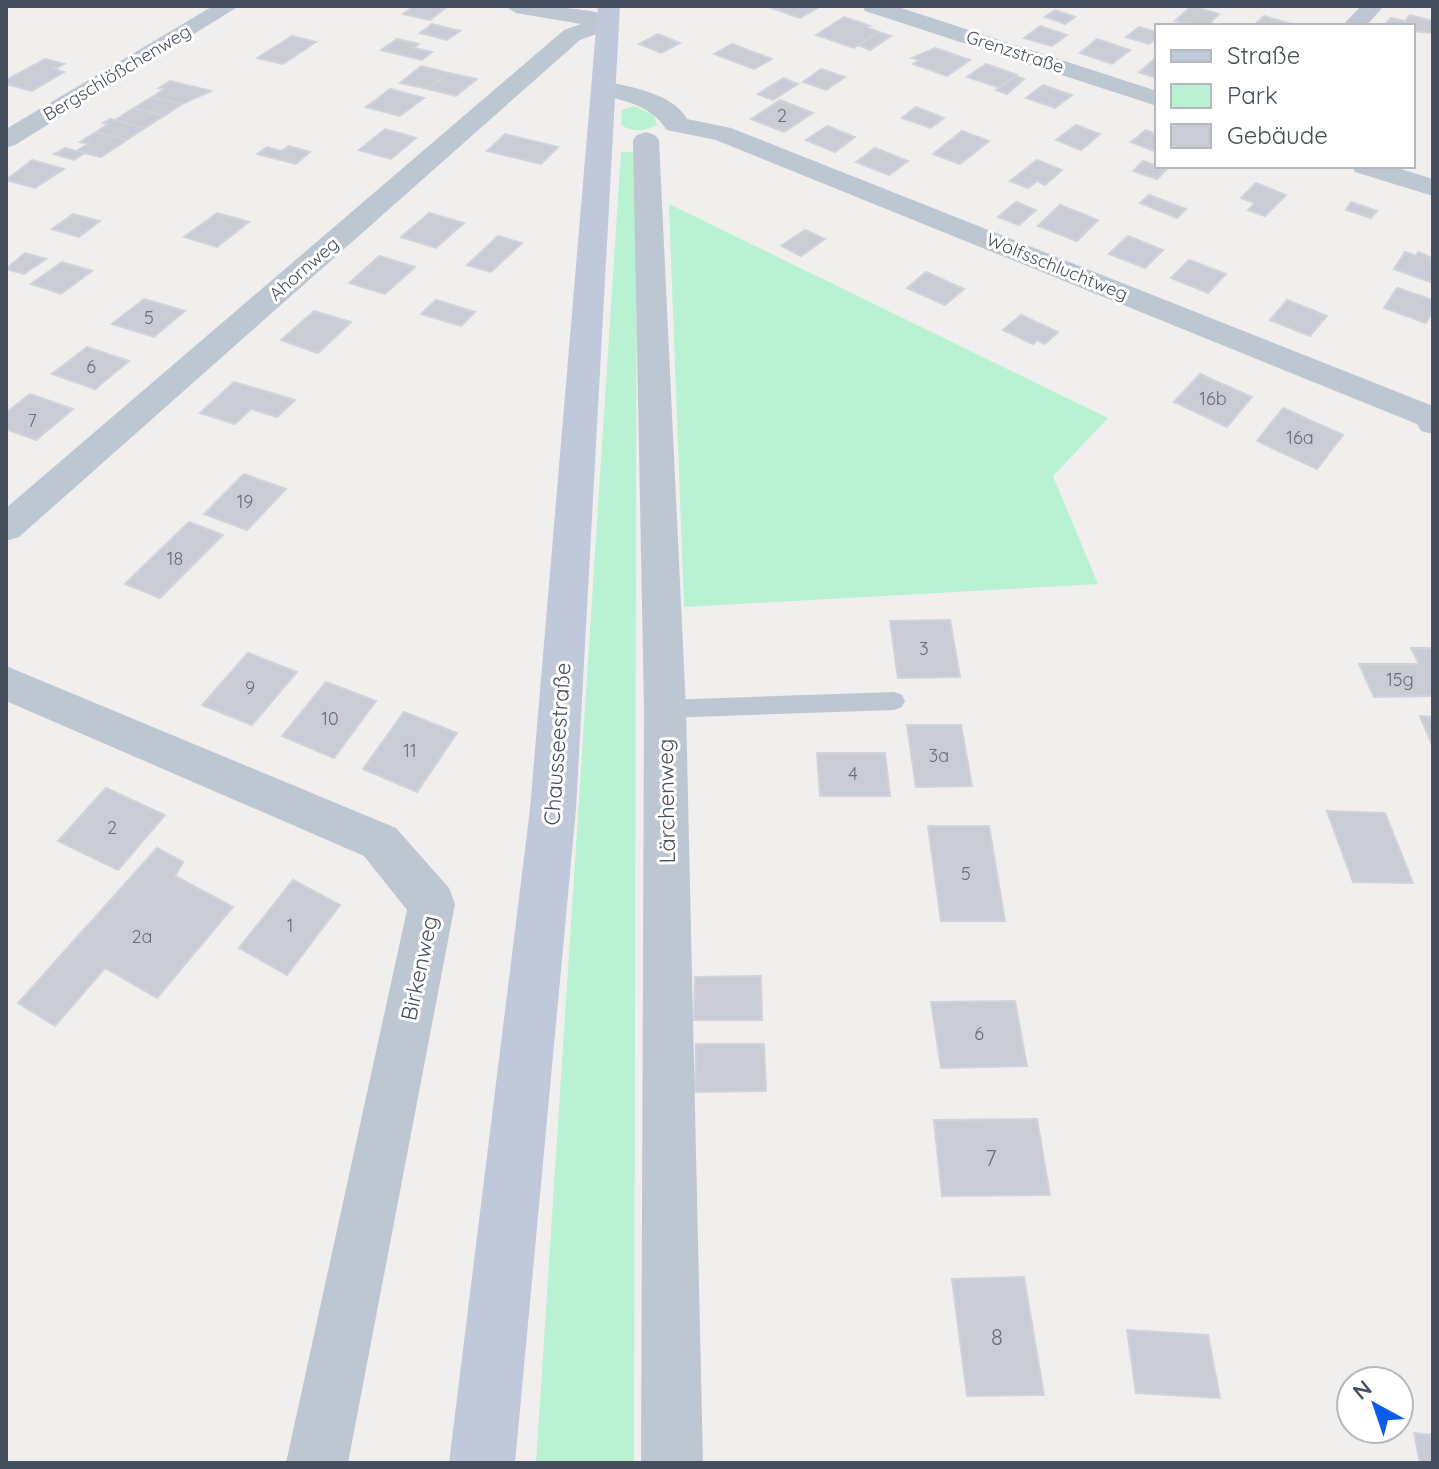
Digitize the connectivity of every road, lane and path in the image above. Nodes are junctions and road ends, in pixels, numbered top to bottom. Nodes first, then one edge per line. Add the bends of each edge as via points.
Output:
1 (228, 6) edge
2 (516, 6) edge
3 (873, 6) edge
4 (1373, 6) edge
5 (609, 14) edge
6 (1355, 24) edge
7 (604, 88) junction
8 (1155, 98) edge
9 (641, 133) junction
10 (8, 137) edge
11 (1370, 168) edge
12 (1433, 188) edge
13 (1432, 417) edge
14 (6, 528) edge
15 (6, 683) edge
16 (894, 701) dead end
17 (665, 709) junction
18 (317, 1463) edge
19 (482, 1463) edge
20 (672, 1463) edge

1 - 10 street, Bergschlößchenweg
2 - 5 street
3 - 8 street, Grenzstraße
4 - 6 street
5 - 7 main road, Chausseestraße
5 - 14 street, Ahornweg via 572,35
7 - 9 main road, Chausseestraße
7 - 9 street via 652,102 673,116
9 - 13 street, Wolfsschluchtweg via 722,133
9 - 17 street, Lärchenweg
9 - 19 main road, Chausseestraße via 553,809
11 - 12 street
15 - 18 street, Birkenweg via 380,842 432,904
16 - 17 lane
17 - 20 street, Lärchenweg

